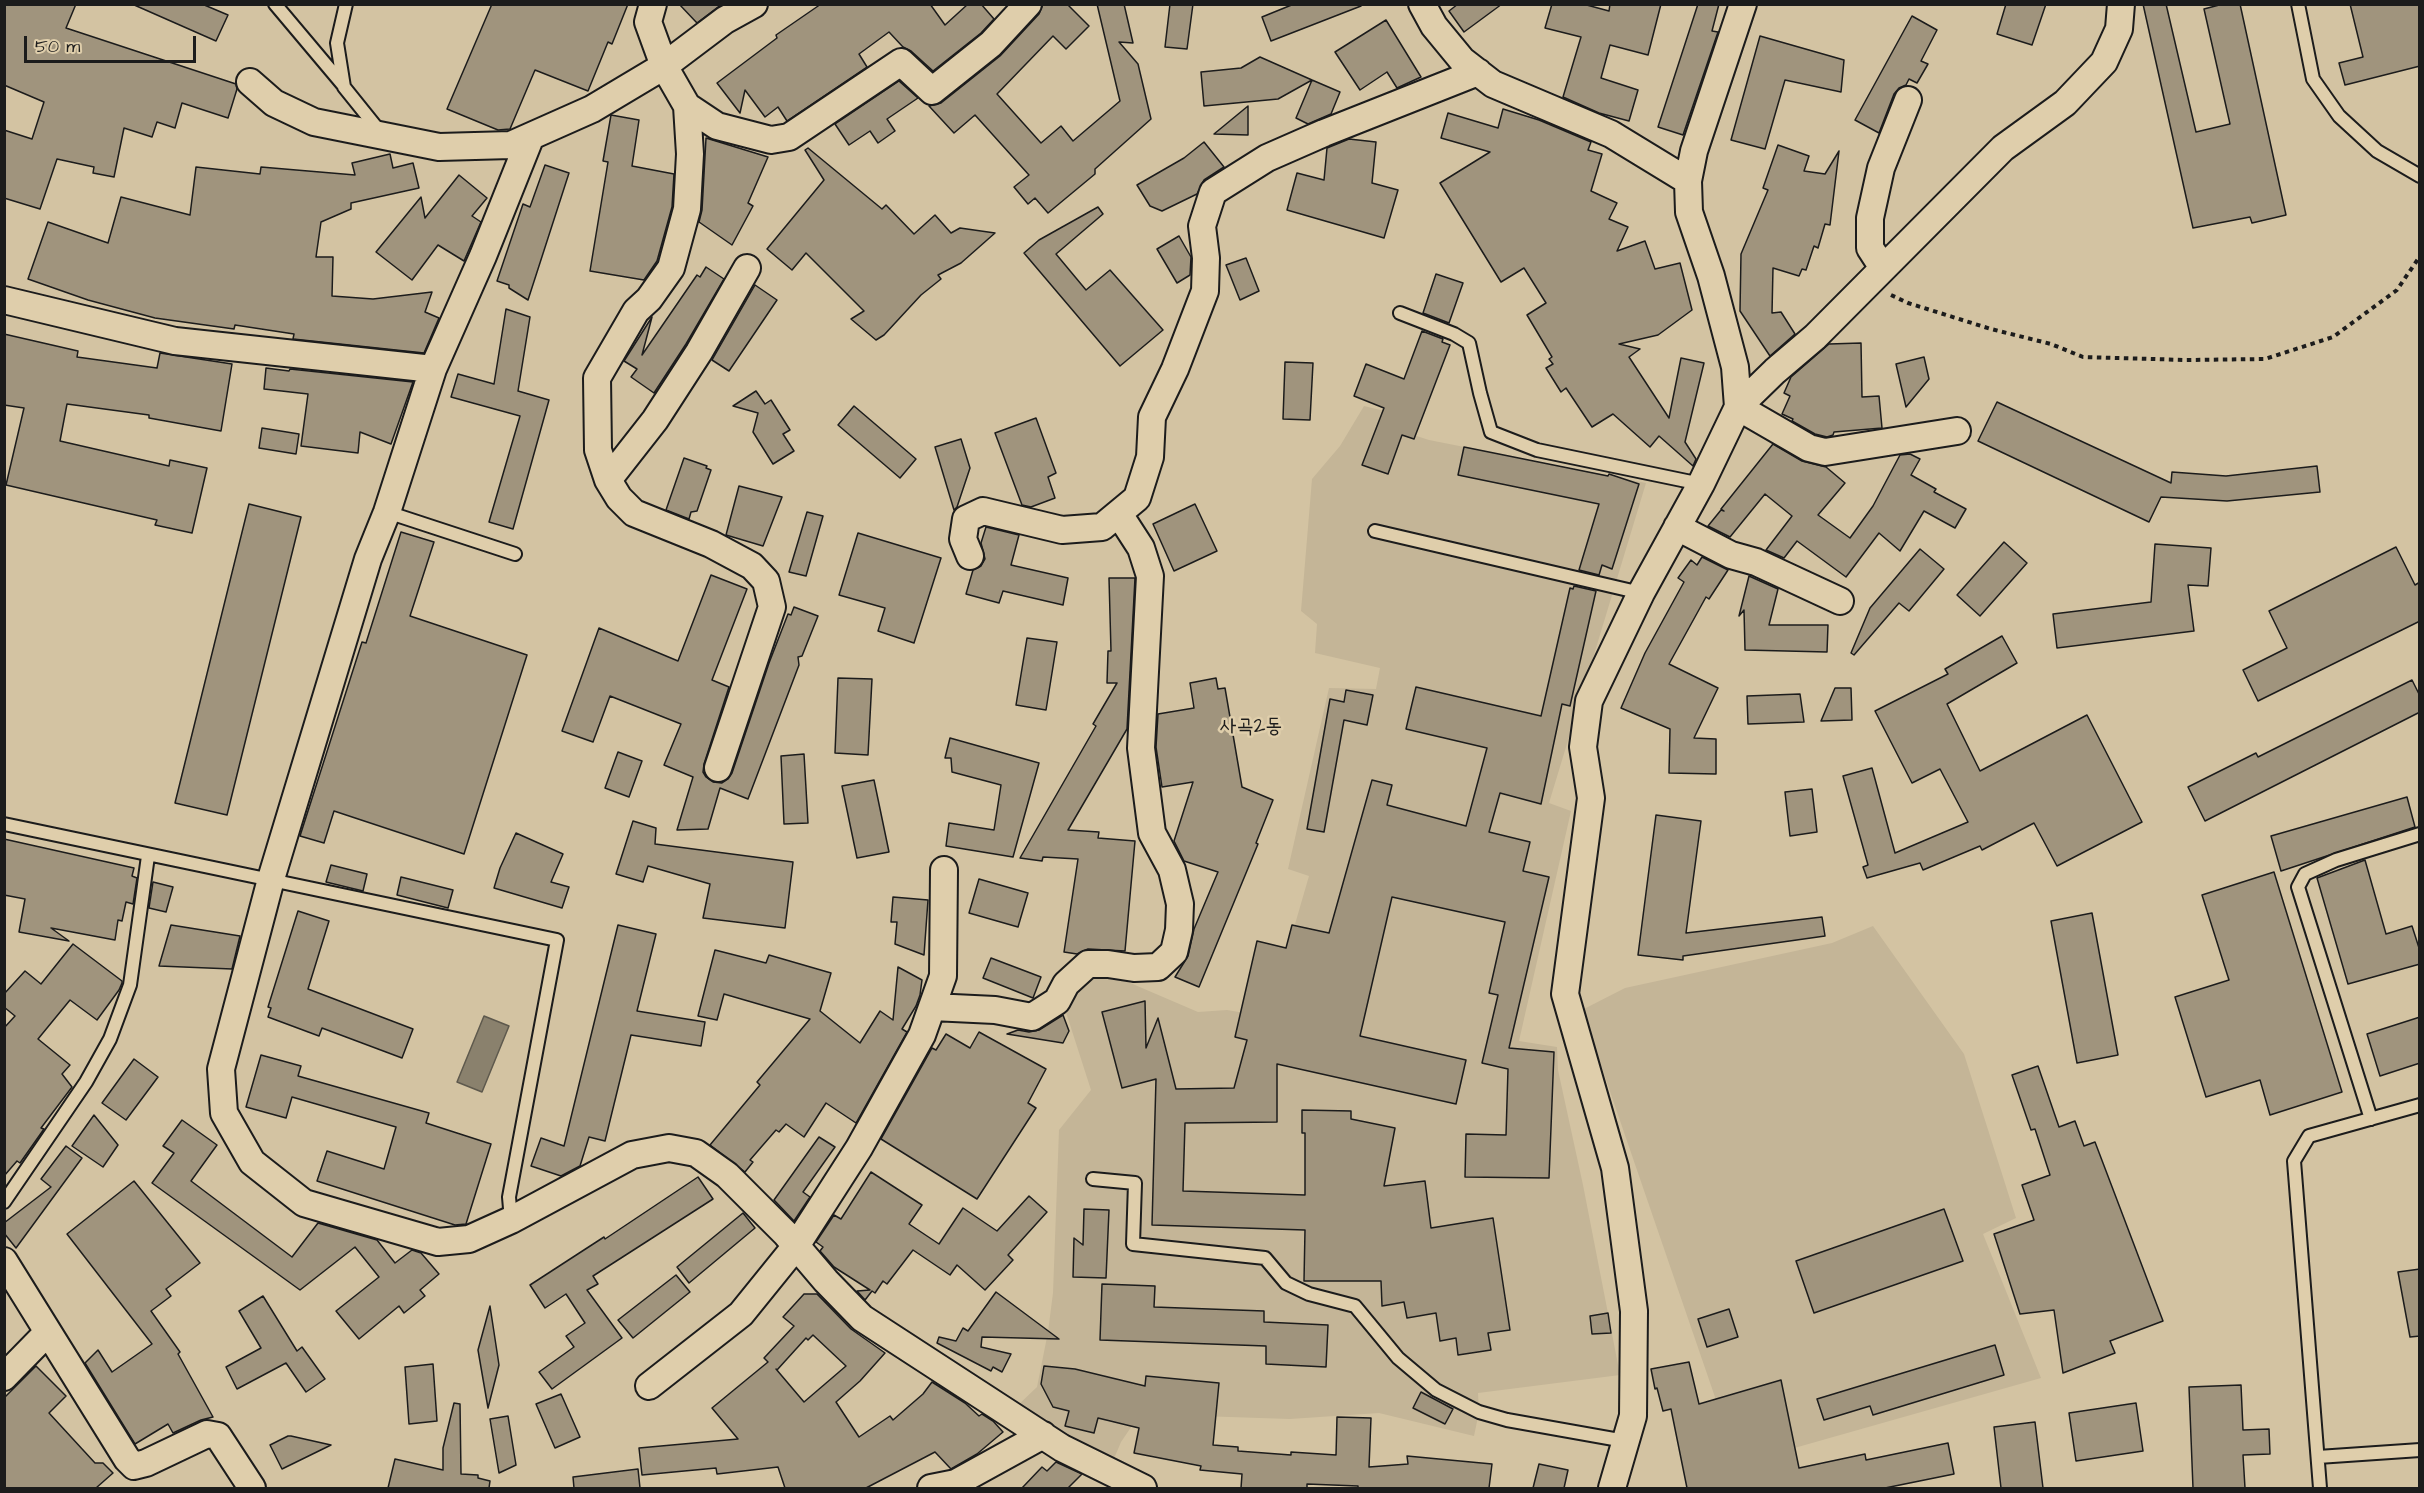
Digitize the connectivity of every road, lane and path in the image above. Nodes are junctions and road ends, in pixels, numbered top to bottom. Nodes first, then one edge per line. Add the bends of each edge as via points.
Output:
1 (275, 4) edge
2 (346, 4) edge
3 (653, 4) edge
4 (754, 4) edge
5 (1028, 4) edge
6 (1422, 4) edge
7 (1743, 4) edge
8 (2121, 4) edge
9 (2298, 4) edge
10 (664, 66) junction
11 (1478, 72) junction
12 (250, 82) dead end
13 (344, 87) junction
14 (1908, 100) dead end
15 (687, 106) junction
16 (384, 136) junction
17 (531, 136) junction
18 (2420, 176) edge
19 (1688, 182) junction
20 (2420, 256) edge
21 (747, 268) dead end
22 (1875, 276) junction
23 (4, 300) edge
24 (1400, 313) dead end
25 (433, 369) junction
26 (1737, 407) junction
27 (1957, 431) dead end
28 (608, 480) junction
29 (1701, 484) junction
30 (387, 512) junction
31 (1119, 514) junction
32 (1677, 527) junction
33 (1376, 531) dead end
34 (515, 554) dead end
35 (970, 556) dead end
36 (1641, 593) junction
37 (1840, 601) dead end
38 (718, 768) dead end
39 (4, 824) edge
40 (2420, 834) edge
41 (148, 856) junction
42 (944, 870) dead end
43 (271, 879) junction
44 (932, 1007) junction
45 (2420, 1105) edge
46 (2371, 1119) junction
47 (1093, 1179) dead end
48 (4, 1202) edge
49 (511, 1220) junction
50 (796, 1246) junction
51 (4, 1262) edge
52 (48, 1332) junction
53 (4, 1377) edge
54 (649, 1386) dead end
55 (1043, 1435) junction
56 (1625, 1441) junction
57 (2420, 1450) edge
58 (2318, 1457) junction
59 (1620, 1484) edge
60 (252, 1488) edge
61 (931, 1488) edge
62 (1143, 1488) edge
63 (2320, 1488) edge

1 - 13 lane
2 - 13 lane via 337,43
3 - 10 street via 648,22
4 - 10 street via 725,20
5 - 15 street via 991,44 932,92 901,62 789,137 771,140 717,126
6 - 11 street via 1434,26 1462,60
7 - 19 street via 1694,151
8 - 22 street via 2119,29 2104,62 2065,103 2003,148
9 - 18 lane via 2313,79 2326,98 2339,116 2378,151
10 - 15 street
10 - 17 street via 592,109
11 - 19 street via 1493,84 1611,134
11 - 31 street via 1267,158 1213,192 1202,226 1205,291 1152,417 1150,457 1137,498
12 - 16 street via 274,103 314,122
13 - 16 lane
14 - 22 street via 1881,168 1870,218
15 - 28 street via 687,209 671,268 650,299 636,311 597,378 597,450
16 - 17 street via 439,147 511,145
17 - 25 street
19 - 26 street via 1689,212 1735,367
20 - 22 path via 2397,290 2333,338 2265,359 2083,357 1908,303
21 - 28 street via 655,420
22 - 26 street via 1815,338
23 - 25 street via 174,341
24 - 29 lane via 1469,344 1491,432 1537,450
25 - 30 street
26 - 27 street via 1809,448 1825,452
26 - 29 street
28 - 38 street via 634,513 711,544 752,566 766,581 772,607
29 - 32 street
30 - 34 lane
30 - 43 street via 368,559
31 - 35 street via 1102,527 1062,530 983,511 966,519 963,539
31 - 44 street via 1141,548 1150,576 1141,748 1152,833 1172,870 1180,904 1174,951 1158,967 1088,964 1066,984 1057,1001 1032,1017 996,1010
32 - 36 street
32 - 37 street via 1731,555 1756,562
33 - 36 lane
36 - 56 street via 1588,701 1583,747 1591,798 1565,994 1615,1168 1634,1311 1633,1416
39 - 41 lane
40 - 46 lane via 2305,874 2298,887
41 - 43 lane
41 - 48 lane via 130,985 111,1039
42 - 44 street via 943,976
43 - 49 lane via 557,940 509,1197
43 - 49 street via 221,1069 224,1113 252,1162 304,1203 438,1242 469,1239
44 - 50 street via 922,1035 859,1148
45 - 46 lane
46 - 58 lane via 2309,1137 2294,1161
47 - 56 lane via 1135,1183 1133,1244 1265,1258 1286,1283 1355,1306 1398,1358 1436,1390 1479,1412
49 - 50 street via 632,1155 669,1148 696,1152 728,1175
50 - 54 street via 741,1314
50 - 55 street via 862,1318
51 - 52 street
52 - 53 street
52 - 60 street via 134,1466 207,1434 218,1436
55 - 61 street via 956,1483
55 - 62 street
56 - 59 street
57 - 58 lane
58 - 63 lane

